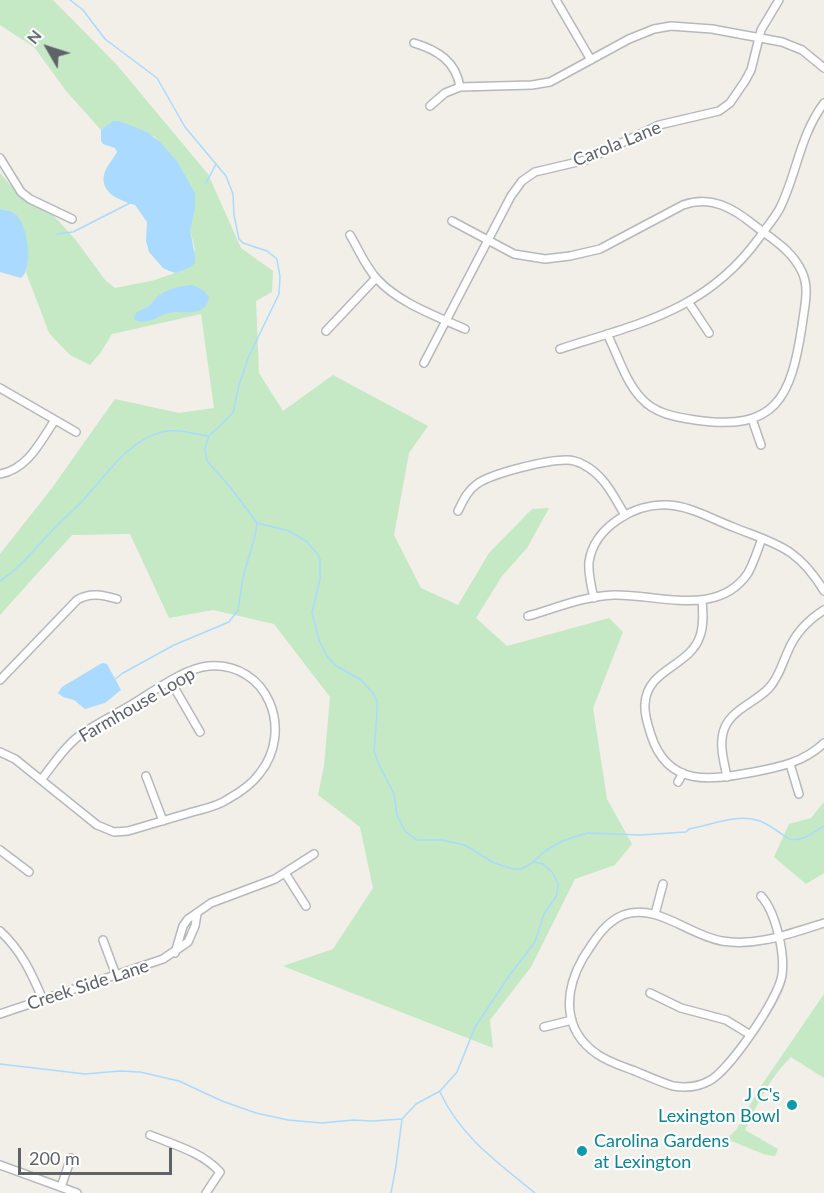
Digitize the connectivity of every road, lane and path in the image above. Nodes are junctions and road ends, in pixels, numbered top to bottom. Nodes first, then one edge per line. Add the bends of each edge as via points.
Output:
1 (556, 0) edge
2 (768, 0) edge
3 (777, 2) edge
4 (758, 37) junction
5 (414, 43) dead end
6 (591, 60) junction
7 (824, 68) edge
8 (460, 87) junction
9 (824, 103) edge
10 (430, 106) dead end
11 (0, 158) edge
12 (72, 219) dead end
13 (452, 221) dead end
14 (763, 232) junction
15 (350, 235) dead end
16 (488, 241) junction
17 (376, 278) junction
18 (689, 303) junction
19 (446, 320) junction
20 (465, 329) dead end
21 (326, 331) dead end
22 (709, 333) dead end
23 (607, 334) junction
24 (560, 349) dead end
25 (424, 363) dead end
26 (0, 388) edge
27 (752, 419) junction
28 (55, 420) junction
29 (76, 432) dead end
30 (761, 445) dead end
31 (0, 474) edge
32 (458, 511) dead end
33 (625, 515) junction
34 (762, 538) junction
35 (824, 591) edge
36 (594, 598) junction
37 (117, 599) dead end
38 (702, 600) junction
39 (824, 610) edge
40 (528, 616) dead end
41 (0, 680) edge
42 (171, 681) junction
43 (200, 732) dead end
44 (824, 743) edge
45 (0, 752) edge
46 (790, 764) junction
47 (683, 773) junction
48 (146, 776) dead end
49 (727, 777) junction
50 (41, 780) junction
51 (678, 782) dead end
52 (799, 794) dead end
53 (163, 821) junction
54 (0, 850) edge
55 (314, 854) dead end
56 (29, 872) dead end
57 (285, 873) junction
58 (663, 884) dead end
59 (761, 896) dead end
60 (306, 906) dead end
61 (197, 914) junction
62 (654, 914) junction
63 (824, 923) edge
64 (0, 932) edge
65 (778, 937) junction
66 (103, 940) dead end
67 (174, 953) junction
68 (116, 975) junction
69 (650, 993) dead end
70 (43, 1000) junction
71 (0, 1014) edge
72 (572, 1020) junction
73 (544, 1028) dead end
74 (749, 1034) junction
75 (150, 1135) dead end
76 (71, 1158) dead end
77 (0, 1165) edge
78 (61, 1187) junction
79 (77, 1193) edge
80 (206, 1193) edge

1 - 6 street
2 - 3 street
3 - 4 street, Carola Lane
4 - 6 street via 671,26 646,32
4 - 7 street via 797,47
4 - 16 street, Carola Lane via 752,70 730,103 706,116 659,125 586,160 530,175 511,195
5 - 8 street via 443,56 456,72
6 - 8 street via 544,83
8 - 10 street
9 - 14 street via 803,141 780,208
11 - 12 street via 21,192
13 - 16 street
14 - 16 street via 734,209 698,201 585,254 534,258 514,254
14 - 18 street via 743,259
14 - 27 street via 794,257 806,287 791,381 775,404
15 - 17 street
16 - 19 street, Carola Lane
17 - 19 street via 402,298
17 - 21 street
18 - 22 street
18 - 23 street
19 - 20 street
19 - 25 street, Carola Lane
23 - 24 street
23 - 27 street via 630,384 649,405 670,416 703,421 731,424
26 - 28 street
27 - 30 street
28 - 29 street
28 - 31 street via 25,463
32 - 33 street via 471,489 488,477 569,460 596,473
33 - 34 street via 655,506 681,507
33 - 36 street via 601,536 593,549 589,570
34 - 35 street via 799,560
34 - 38 street via 743,579 724,594
36 - 38 street via 624,595
36 - 40 street
37 - 41 street via 100,595 77,600
38 - 47 street via 703,626 697,644 688,656 656,678 645,704 657,749
39 - 49 street via 797,634 769,687 727,722 722,741
42 - 43 street
42 - 50 street, Farmhouse Loop via 80,736
42 - 53 street, Farmhouse Loop via 209,666 238,671 263,691 273,708 275,737 260,774 234,795 210,807
44 - 46 street
45 - 50 street, Farmhouse Loop
46 - 49 street
46 - 52 street
47 - 49 street via 705,779
47 - 51 street
48 - 53 street
50 - 53 street, Farmhouse Loop via 107,831 128,831
54 - 56 street
55 - 57 street
57 - 60 street
57 - 61 street via 211,903
58 - 62 street
59 - 65 street via 768,905
61 - 67 street via 183,926
61 - 67 street, Creek Side Lane via 188,942
62 - 65 street via 723,942
62 - 72 street via 629,914 601,930 572,979 568,998
63 - 65 street
64 - 70 street via 26,963
65 - 74 street via 783,963 781,982
66 - 68 street
67 - 68 street, Creek Side Lane
68 - 70 street, Creek Side Lane
69 - 74 street via 681,1008 726,1020
70 - 71 street, Creek Side Lane
72 - 73 street
72 - 74 street via 582,1040 602,1057 679,1087 701,1085 715,1077
75 - 80 street via 196,1154 220,1172
76 - 78 street
77 - 78 street
78 - 79 street

